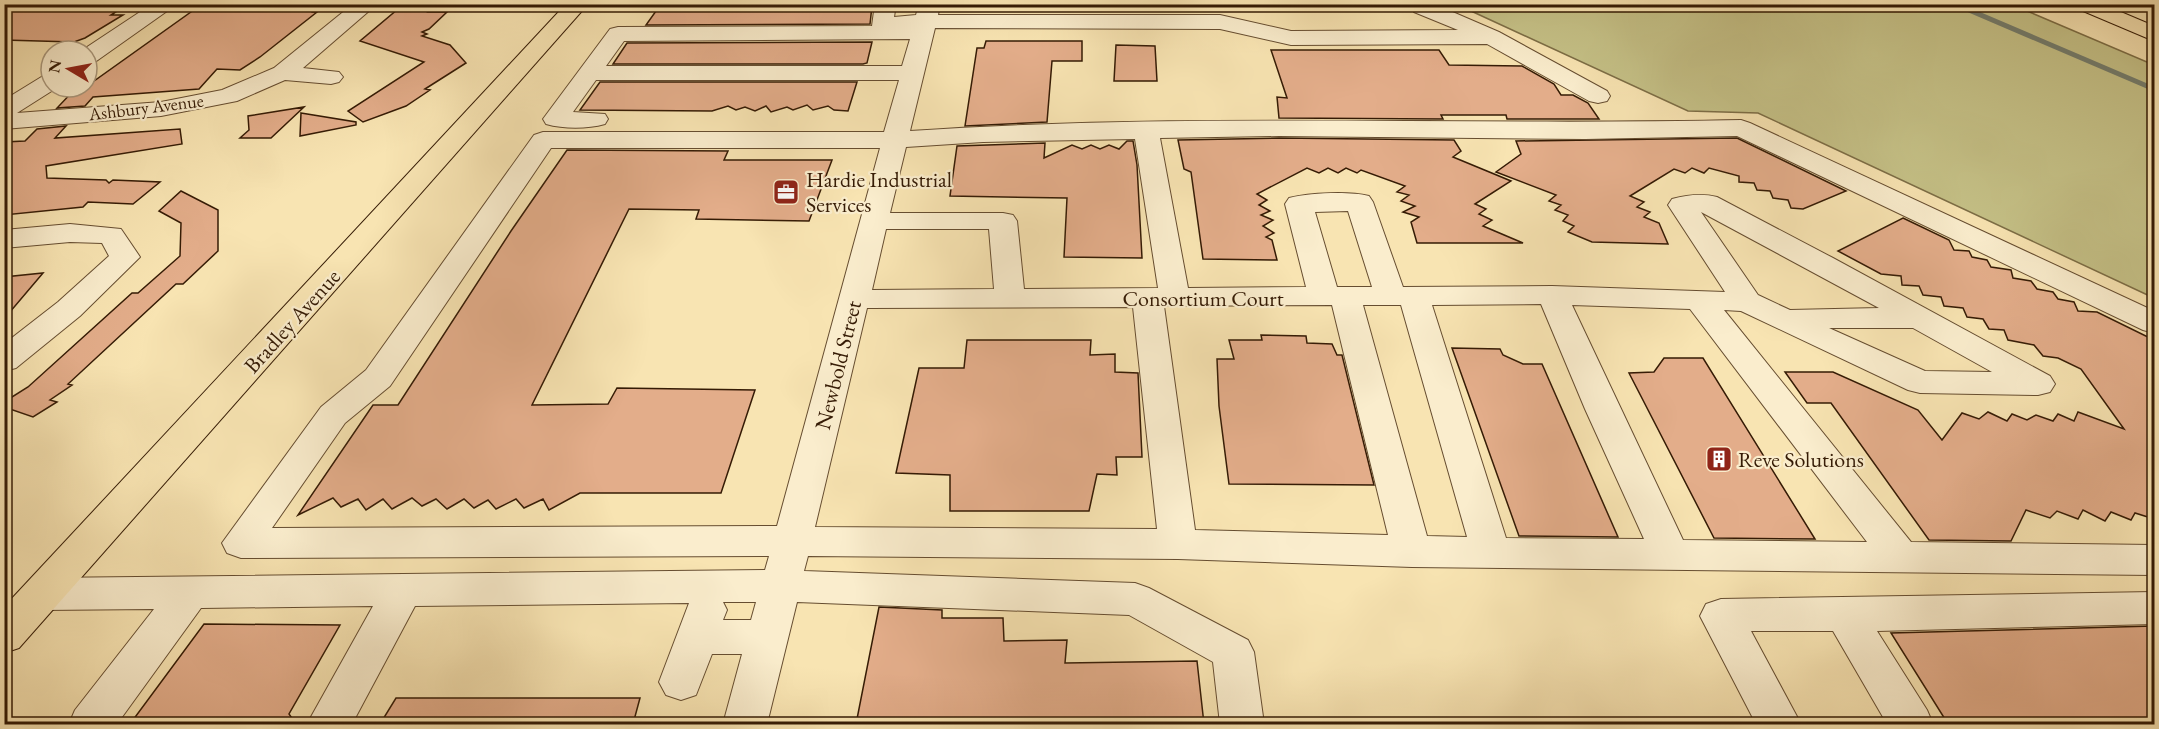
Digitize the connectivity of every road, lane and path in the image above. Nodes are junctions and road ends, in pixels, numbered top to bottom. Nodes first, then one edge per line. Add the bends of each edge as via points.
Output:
1 (167, 4) edge
2 (367, 4) edge
3 (578, 4) edge
4 (1132, 4) edge
5 (2083, 4) edge
6 (1422, 6) dead end
7 (1266, 8) dead end
8 (1106, 12) edge
9 (1219, 13) edge
10 (884, 14) edge
11 (927, 19) edge
12 (787, 24) dead end
13 (1262, 31) junction
14 (2154, 34) edge
15 (1491, 37) junction
16 (99, 49) edge
17 (282, 73) junction
18 (589, 73) junction
19 (913, 73) junction
20 (331, 77) dead end
21 (39, 89) edge
22 (1598, 96) dead end
23 (4, 111) edge
24 (4, 122) edge
25 (898, 130) junction
26 (1146, 131) junction
27 (875, 221) junction
28 (4, 239) edge
29 (1551, 295) junction
30 (1403, 296) junction
31 (1335, 297) junction
32 (1010, 298) junction
33 (1161, 298) junction
34 (855, 299) junction
35 (1698, 300) junction
36 (1747, 302) junction
37 (1919, 318) junction
38 (1784, 319) junction
39 (2154, 323) edge
40 (4, 361) edge
41 (792, 541) junction
42 (1179, 544) junction
43 (1412, 552) junction
44 (1491, 553) junction
45 (1671, 555) junction
46 (1901, 556) junction
47 (2154, 560) edge
48 (781, 586) junction
49 (403, 590) junction
50 (190, 592) junction
51 (42, 594) junction
52 (2154, 608) edge
53 (1845, 615) junction
54 (4, 636) edge
55 (768, 637) junction
56 (681, 682) dead end
57 (91, 724) edge
58 (329, 724) edge
59 (745, 724) edge
60 (1242, 724) edge
61 (1779, 724) edge
62 (1911, 724) edge

1 - 16 street
2 - 17 street, Ashbury Avenue
3 - 51 main road, Bradley Avenue
4 - 8 street
5 - 14 main road
6 - 15 street
7 - 13 street
8 - 9 street
8 - 11 street
9 - 13 street
10 - 11 street
10 - 12 street
11 - 18 street via 618,34
11 - 19 street, Newbold Street
13 - 15 street via 1291,38
15 - 22 street
17 - 20 street
17 - 24 street, Ashbury Avenue via 228,96 161,109
18 - 19 street
18 - 25 street via 555,119
19 - 25 street, Newbold Street
21 - 23 street
25 - 26 street via 983,134
25 - 27 street, Newbold Street
25 - 41 street via 543,140 378,378 333,415 241,543
26 - 33 street
26 - 39 street via 1740,128
27 - 32 street via 1003,221
27 - 34 street, Newbold Street
28 - 40 street via 70,233 111,235 125,257
29 - 30 street, Consortium Court
29 - 35 street, Consortium Court
29 - 45 street
30 - 31 street, Consortium Court
30 - 31 street via 1359,202 1299,204
30 - 44 street
31 - 33 street, Consortium Court
31 - 43 street
32 - 33 street, Consortium Court
32 - 34 street, Consortium Court
33 - 42 street
34 - 41 street, Newbold Street
35 - 36 street, Consortium Court
35 - 46 street
36 - 37 street via 1682,205 1707,203
36 - 38 street
37 - 38 street
37 - 38 street via 2038,384 1920,382
41 - 42 street
41 - 48 street, Newbold Street
42 - 43 street
43 - 44 street
44 - 45 street
45 - 46 street
46 - 47 street
48 - 49 street
48 - 55 street, Newbold Street
48 - 60 street via 1135,599 1233,652
49 - 50 street
49 - 58 street
50 - 51 street
50 - 57 street
51 - 54 main road, Bradley Avenue
52 - 53 street
53 - 61 street via 1721,616
53 - 62 street
55 - 56 street via 702,624
55 - 59 street, Newbold Street

